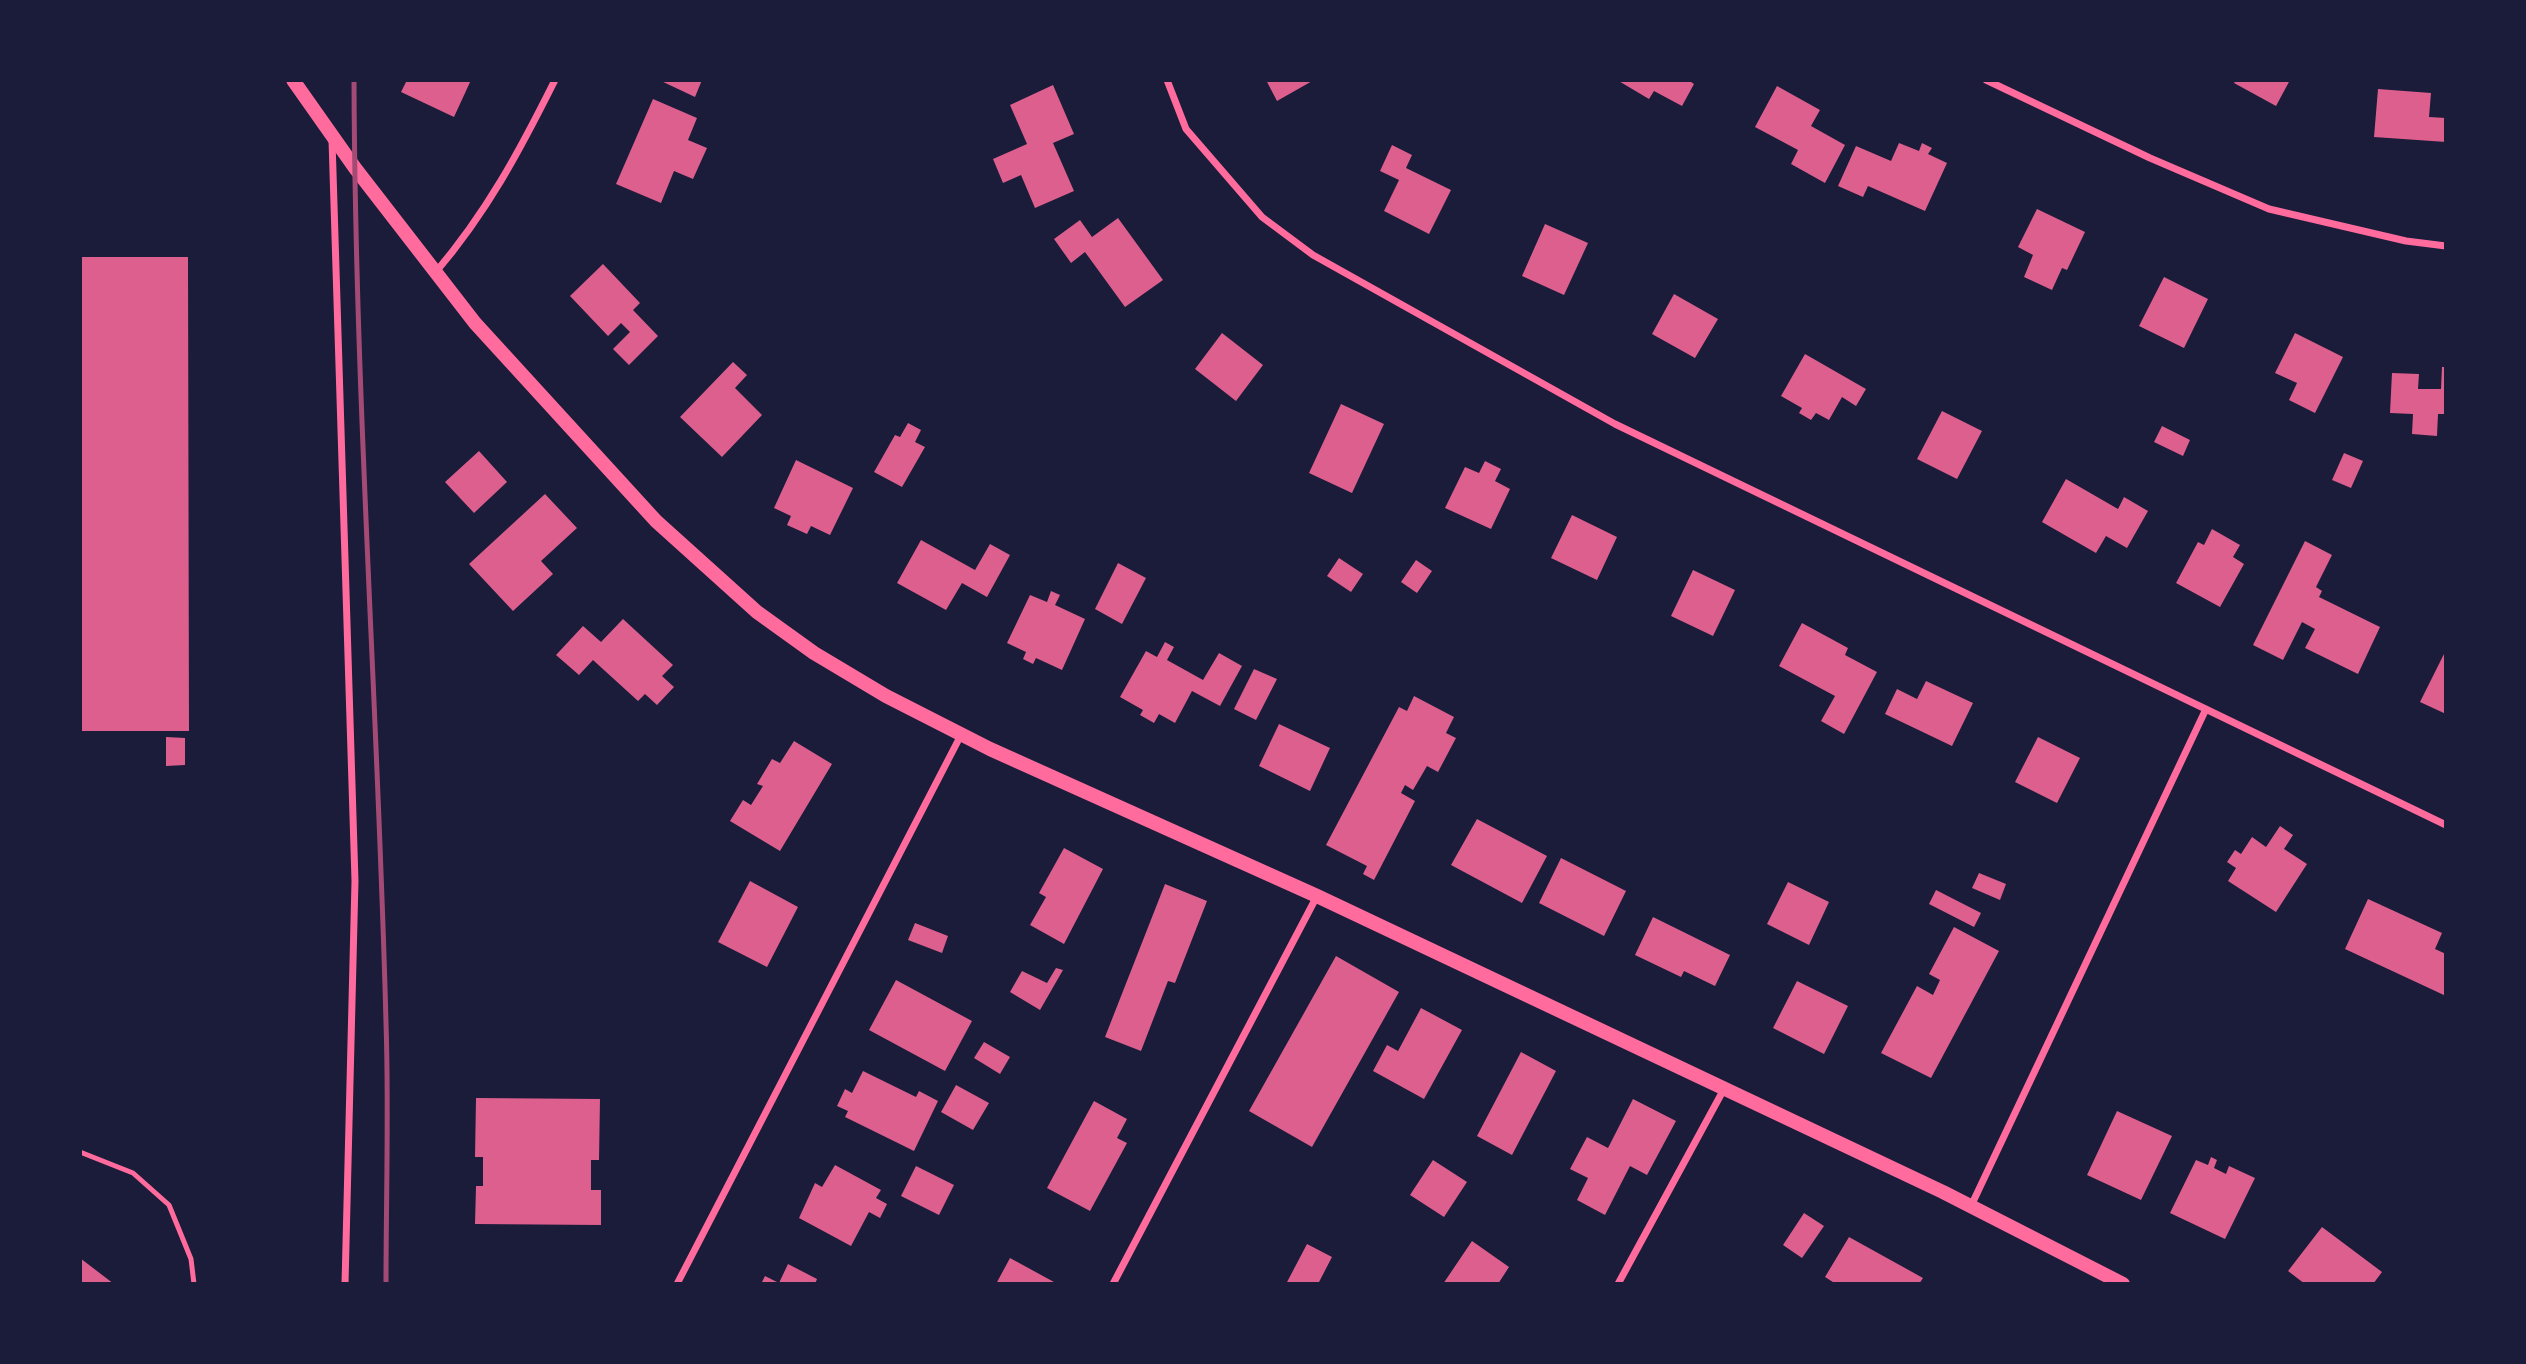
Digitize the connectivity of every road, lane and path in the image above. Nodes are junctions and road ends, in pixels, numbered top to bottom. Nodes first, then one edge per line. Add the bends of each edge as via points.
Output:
1 (293, 80) edge
2 (555, 80) edge
3 (1167, 80) edge
4 (1986, 80) edge
5 (332, 137) junction
6 (2445, 246) edge
7 (434, 273) junction
8 (2206, 709) junction
9 (961, 735) junction
10 (2445, 825) edge
11 (1317, 896) junction
12 (1724, 1089) junction
13 (80, 1152) edge
14 (1970, 1206) junction
15 (194, 1283) edge
16 (345, 1283) edge
17 (677, 1283) edge
18 (1113, 1283) edge
19 (1618, 1283) edge
20 (2123, 1283) edge

1 - 5 main road
2 - 7 street via 502,183
3 - 8 street via 1186,128 1262,217 1313,255 1615,424
4 - 6 street via 2269,209
5 - 7 main road
5 - 16 street via 355,881
7 - 9 main road via 656,521 757,612 814,653
8 - 10 street
8 - 14 street
9 - 11 main road
9 - 17 street
11 - 12 main road
11 - 18 street
12 - 14 main road
12 - 19 street
13 - 15 lane via 133,1173 169,1205 191,1259
14 - 20 main road

